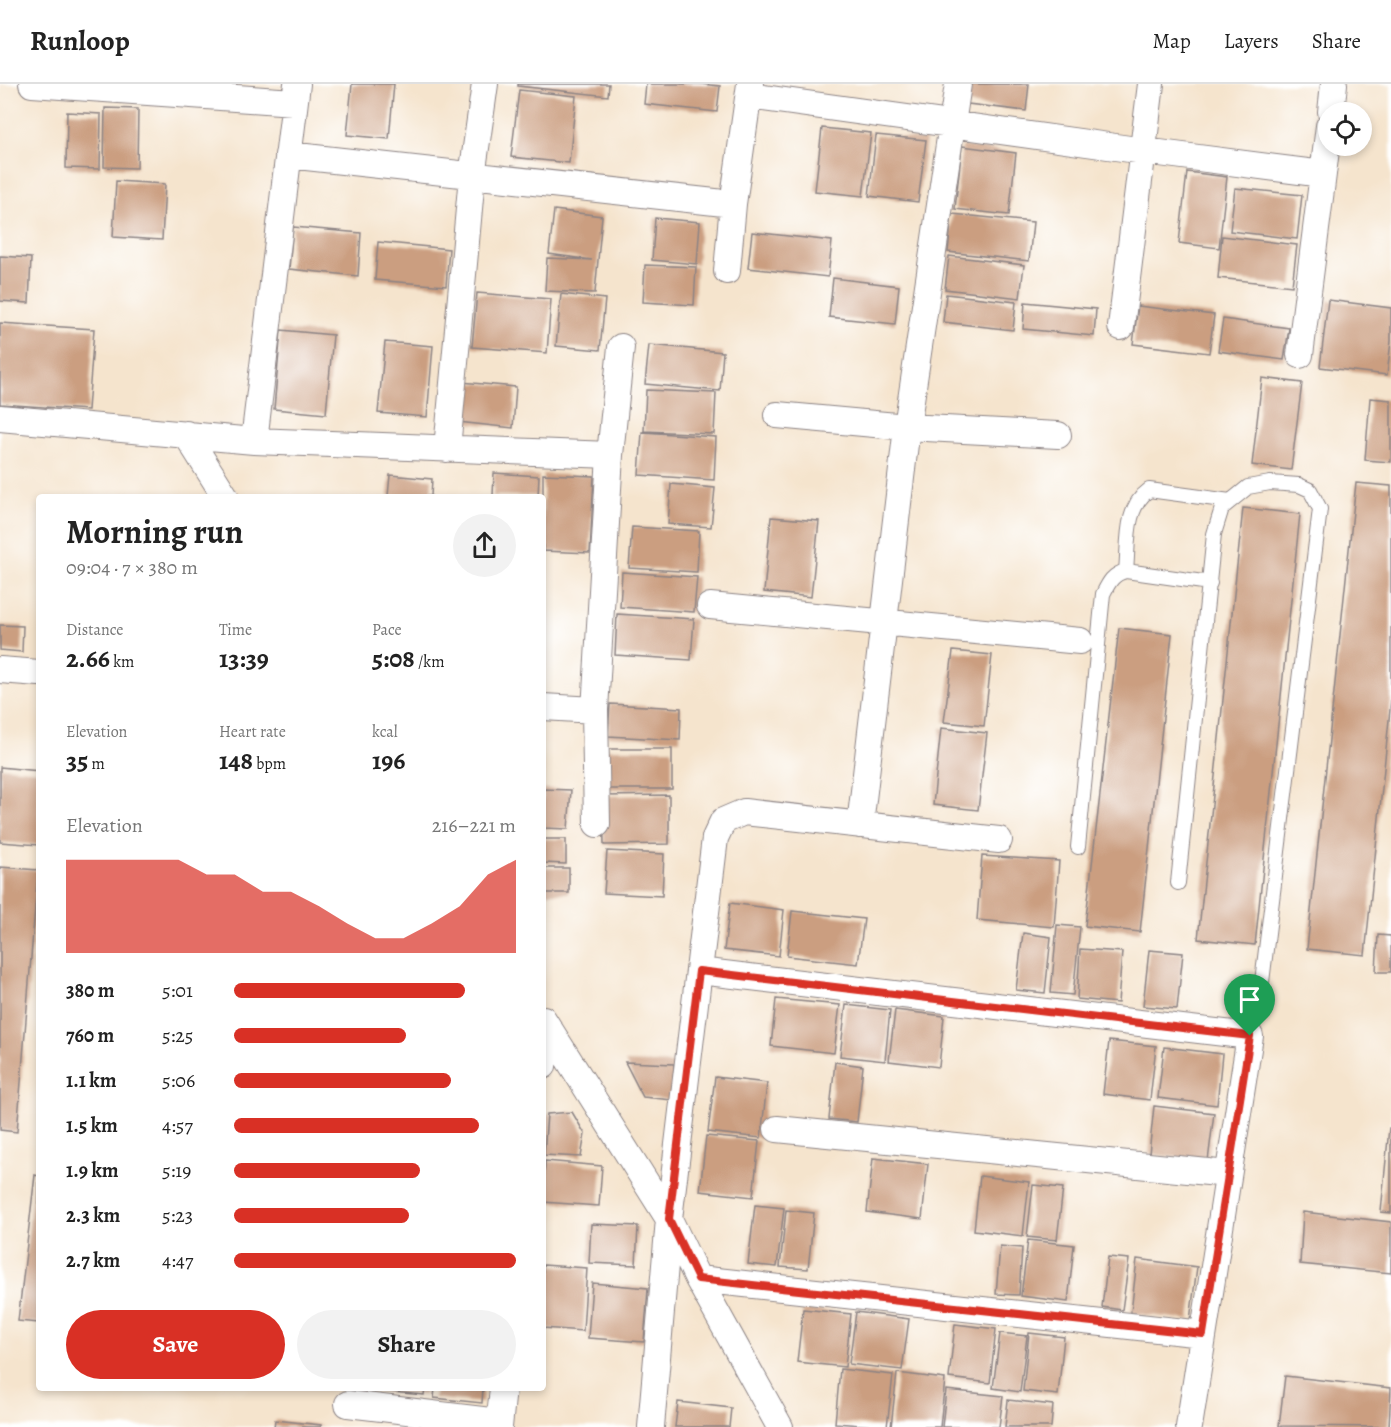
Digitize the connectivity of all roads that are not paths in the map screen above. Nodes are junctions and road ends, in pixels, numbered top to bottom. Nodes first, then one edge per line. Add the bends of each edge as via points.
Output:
1 (32, 84) edge
2 (485, 84) edge
3 (958, 84) edge
4 (1151, 84) edge
5 (1334, 84) edge
6 (750, 90) edge
7 (295, 93) edge
8 (1332, 102) edge
9 (952, 123) junction
10 (1144, 151) junction
11 (288, 155) junction
12 (1325, 156) edge
13 (1323, 174) junction
14 (472, 176) junction
15 (733, 204) junction
16 (727, 271) dead end
17 (1121, 327) dead end
18 (621, 347) dead end
19 (1300, 355) dead end
20 (777, 415) dead end
21 (0, 418) edge
22 (907, 427) junction
23 (186, 434) junction
24 (1058, 435) dead end
25 (254, 441) junction
26 (447, 449) junction
27 (610, 455) junction
28 (224, 494) edge
29 (1230, 501) junction
30 (1126, 571) junction
31 (1210, 583) junction
32 (710, 606) dead end
33 (884, 622) junction
34 (1080, 641) dead end
35 (0, 670) edge
36 (36, 673) edge
37 (546, 707) edge
38 (595, 710) junction
39 (597, 824) dead end
40 (860, 825) junction
41 (999, 840) dead end
42 (1078, 847) dead end
43 (1178, 883) dead end
44 (699, 971) junction
45 (546, 1026) edge
46 (1250, 1036) junction
47 (777, 1129) dead end
48 (1228, 1174) junction
49 (669, 1219) junction
50 (698, 1279) junction
51 (1203, 1334) junction
52 (503, 1391) edge
53 (348, 1406) edge
54 (499, 1425) edge
55 (651, 1427) edge
56 (780, 1427) edge
57 (1189, 1427) edge

1 - 7 street
2 - 14 street
3 - 9 street
4 - 10 street
5 - 8 street
6 - 9 street
6 - 15 street
7 - 11 street
9 - 10 street
9 - 22 street
10 - 13 street
10 - 17 street
11 - 14 street
11 - 25 street
12 - 13 street
13 - 19 street
14 - 15 street
14 - 26 street
15 - 16 street
18 - 27 street
20 - 22 street
21 - 23 street
22 - 24 street
22 - 33 street
23 - 25 street
23 - 28 street
25 - 26 street
26 - 27 street
27 - 38 street
29 - 30 lane via 1149,490 1136,501 1131,516
29 - 31 lane via 1222,508 1214,534
29 - 46 lane via 1248,487 1270,483 1299,485 1310,490 1320,509 1262,982
30 - 31 lane
30 - 42 lane via 1110,580 1103,594
31 - 43 lane
32 - 33 street
33 - 34 street
33 - 40 street
35 - 36 street
37 - 38 street
38 - 39 street
40 - 41 street
40 - 44 street via 744,812 723,821 715,838
44 - 46 street
44 - 49 street
45 - 49 street
46 - 48 street
47 - 48 street
48 - 51 street
49 - 50 street
49 - 55 street
50 - 51 street
50 - 56 street
51 - 57 street
52 - 54 street
53 - 54 street

